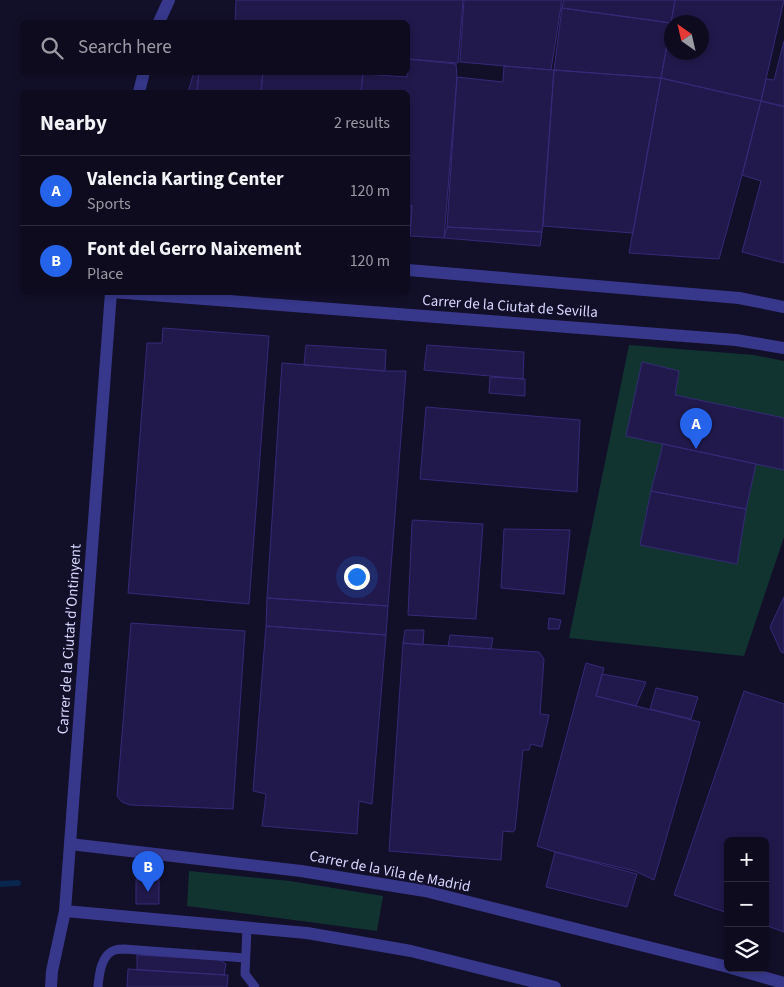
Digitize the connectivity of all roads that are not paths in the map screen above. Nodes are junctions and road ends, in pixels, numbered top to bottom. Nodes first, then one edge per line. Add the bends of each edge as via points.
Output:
1 (169, 0) edge
2 (160, 20) edge
3 (143, 75) edge
4 (139, 90) edge
5 (410, 270) edge
6 (112, 295) edge
7 (151, 295) edge
8 (784, 307) edge
9 (784, 348) edge
10 (70, 844) junction
11 (65, 911) junction
12 (247, 928) junction
13 (245, 958) junction
14 (724, 967) edge
15 (744, 972) edge
16 (784, 983) edge
17 (51, 987) edge
18 (98, 987) edge
19 (255, 987) edge
20 (555, 987) edge

1 - 2 street
3 - 4 street
5 - 8 street, Carrer de la Ciutat de Sevilla via 739,298
6 - 10 street, Carrer de la Ciutat d'Ontinyent
7 - 9 street, Carrer de la Ciutat de Sevilla via 736,340
10 - 11 street, Carrer de la Ciutat d'Ontinyent
10 - 14 street, Carrer de la Vila de Madrid via 301,871 425,891
11 - 12 street
11 - 17 street, Carrer de la Ciutat d'Ontinyent
12 - 13 lane
12 - 20 street via 411,950
13 - 18 lane via 113,950 104,958
13 - 19 lane via 246,974
15 - 16 street, Carrer de la Vila de Madrid

